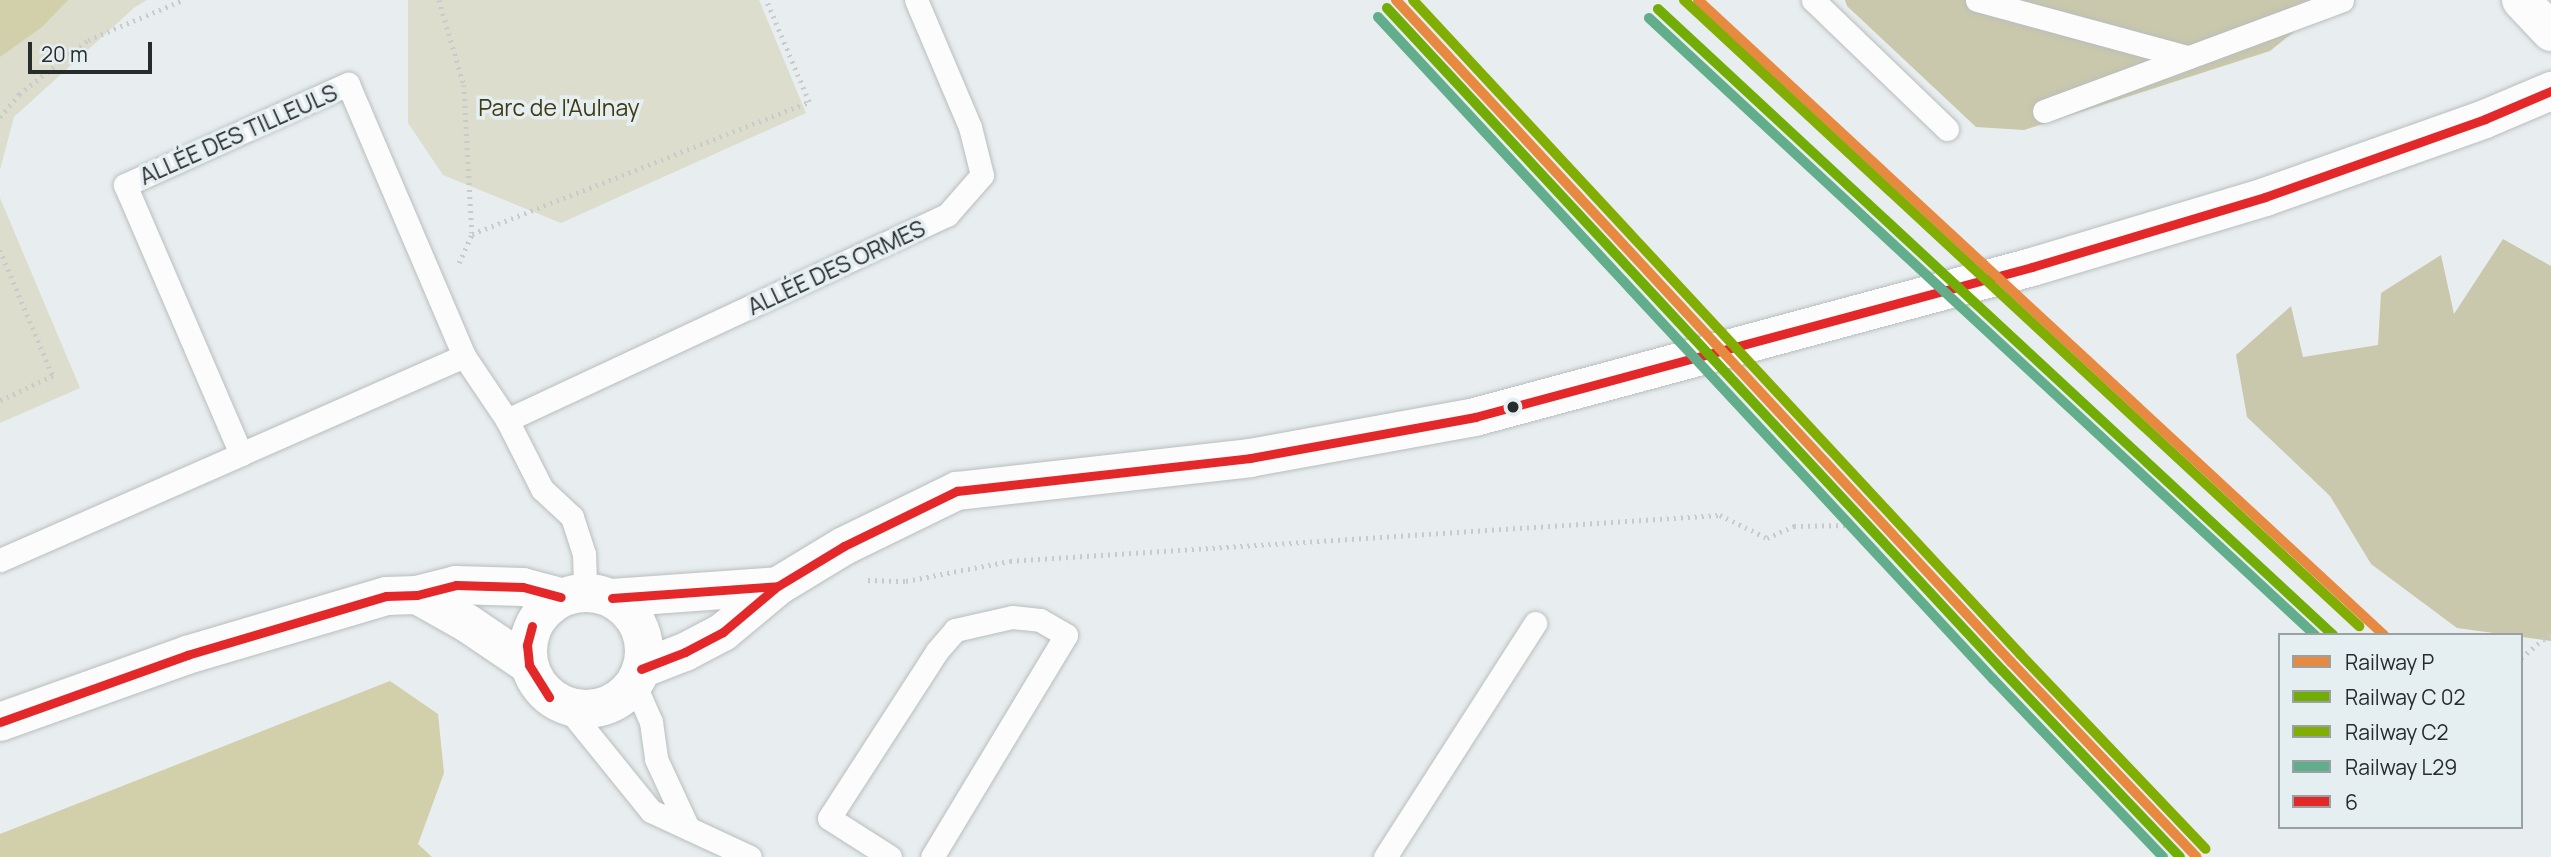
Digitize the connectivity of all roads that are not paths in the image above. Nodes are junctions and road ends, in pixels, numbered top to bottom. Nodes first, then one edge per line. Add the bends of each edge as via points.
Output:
1 (916, 0) edge
2 (1813, 0) edge
3 (1977, 0) edge
4 (2342, 0) edge
5 (2521, 0) edge
6 (2551, 32) edge
7 (2187, 57) junction
8 (2551, 91) edge
9 (2044, 111) dead end
10 (1947, 129) dead end
11 (464, 356) junction
12 (507, 419) junction
13 (241, 454) junction
14 (0, 560) edge
15 (778, 586) junction
16 (417, 595) junction
17 (586, 596) junction
18 (1535, 623) dead end
19 (528, 665) junction
20 (638, 676) junction
21 (566, 706) junction
22 (0, 722) edge
23 (688, 828) junction
24 (750, 857) edge
25 (890, 857) edge
26 (932, 857) edge
27 (1385, 857) edge

1 - 12 lane, ALLÉE DES ORMES via 970,127 982,175 947,215
2 - 10 lane
3 - 7 lane
4 - 7 lane
5 - 6 street
7 - 9 lane
8 - 15 street via 2265,197 2032,267 1475,417 1356,441 1124,475 957,491
11 - 12 lane, ALLÉE DES TILLEULS
11 - 13 lane
11 - 13 lane, ALLÉE DES TILLEULS via 348,84 125,185
12 - 17 lane, ALLÉE DES TILLEULS via 542,489 572,517 584,554
13 - 14 lane
15 - 17 street
15 - 20 street via 723,632
16 - 17 street via 456,585 523,587
16 - 19 street
16 - 22 street via 386,596 187,655
17 - 19 street via 539,614 527,645
17 - 20 street via 636,621 642,636
18 - 27 lane
19 - 21 street via 549,697
20 - 21 street via 624,695 597,708
20 - 23 lane via 656,759
21 - 23 lane via 651,811
23 - 24 lane
25 - 26 lane via 829,818 955,630 1012,617 1040,620 1066,635

